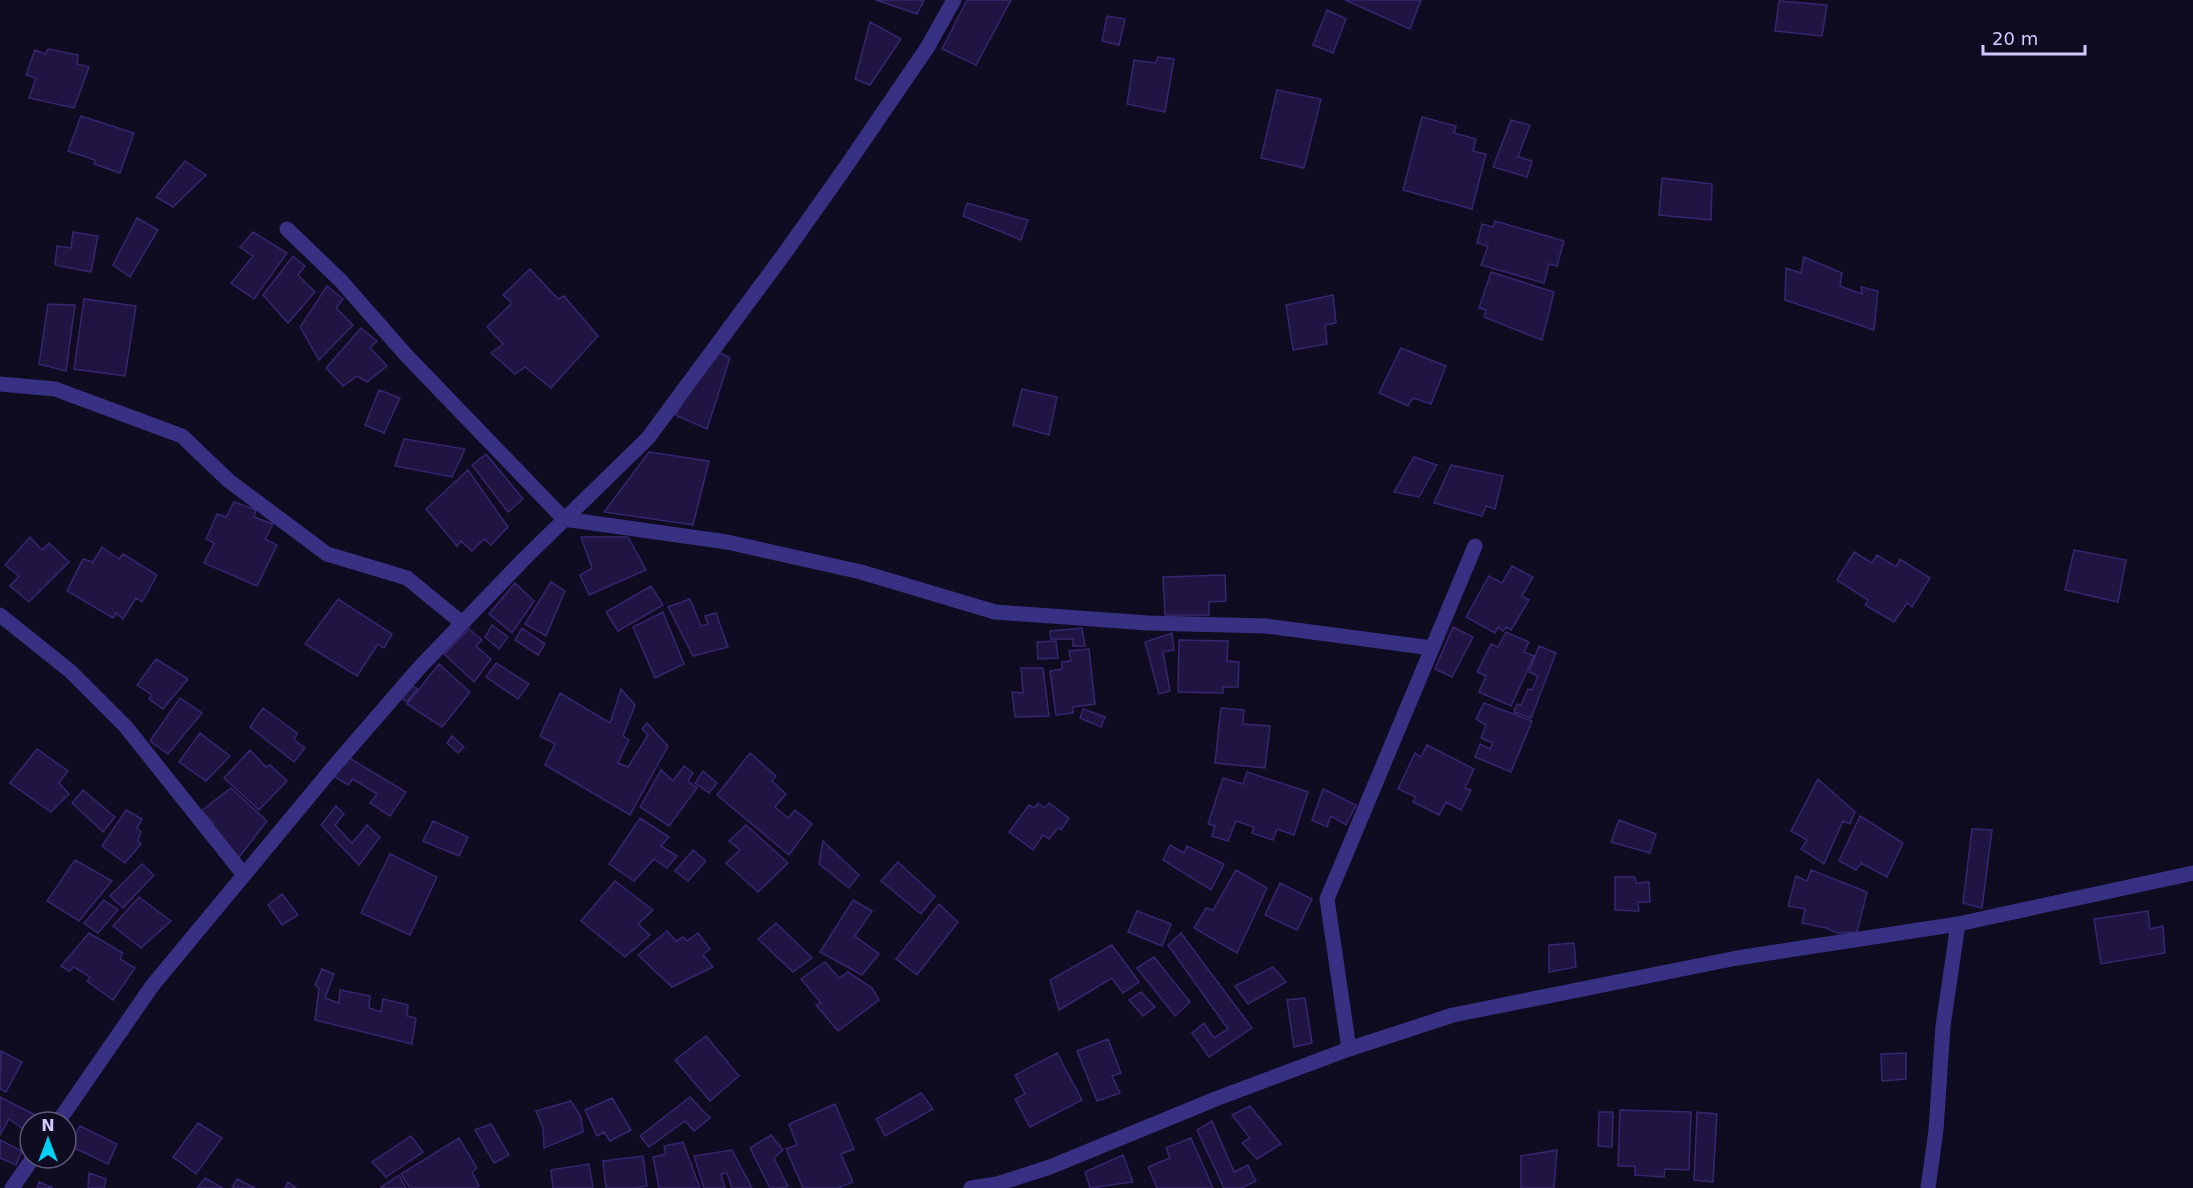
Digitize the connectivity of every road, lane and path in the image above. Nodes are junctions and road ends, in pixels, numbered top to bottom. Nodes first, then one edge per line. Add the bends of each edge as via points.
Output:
1 (954, 0) edge
2 (287, 229) dead end
3 (0, 384) edge
4 (564, 519) junction
5 (1475, 546) dead end
6 (0, 615) edge
7 (462, 623) junction
8 (1432, 648) junction
9 (2193, 873) edge
10 (244, 876) junction
11 (1958, 924) junction
12 (1350, 1049) junction
13 (66, 1110) edge
14 (25, 1170) edge
15 (12, 1188) edge
16 (971, 1188) edge
17 (1928, 1188) edge

1 - 4 street via 927,48 845,168 700,369 648,438
2 - 4 street via 341,281 406,355
3 - 7 street via 55,389 183,436 229,481 327,554 407,578
4 - 7 street
4 - 8 street via 738,545 861,572 995,612 1148,623 1266,626
5 - 8 street
6 - 10 street via 70,671 126,728
7 - 10 street via 374,720
8 - 12 street via 1327,899
9 - 11 street
10 - 13 street via 153,986
11 - 12 street via 1737,958 1453,1014
11 - 17 street via 1943,1026
12 - 16 street via 1050,1167 997,1185
14 - 15 street

